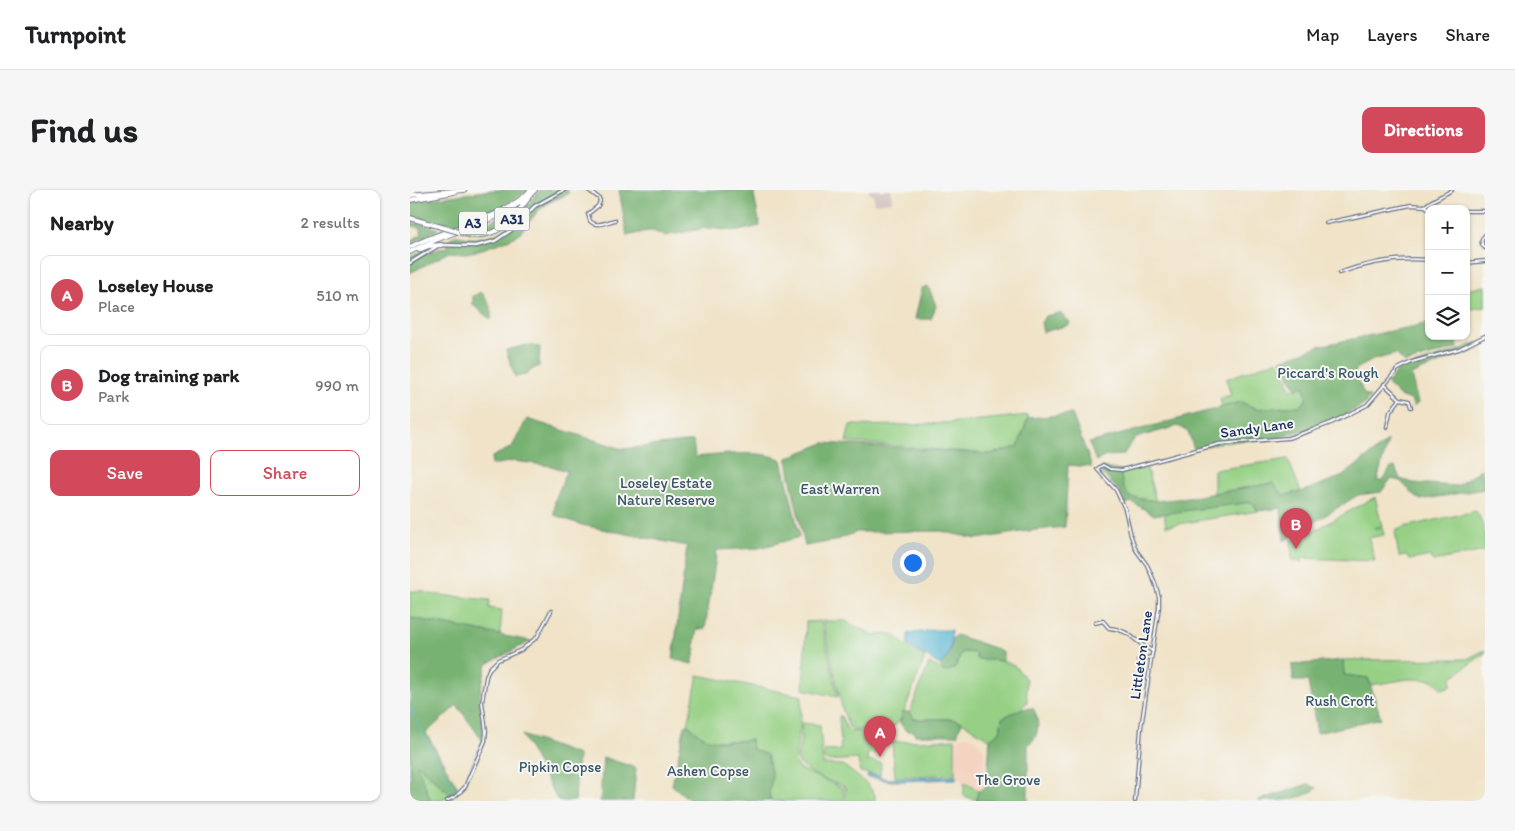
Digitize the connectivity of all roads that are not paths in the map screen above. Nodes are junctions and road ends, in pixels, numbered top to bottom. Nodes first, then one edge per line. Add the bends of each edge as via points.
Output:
1 (463, 190) edge
2 (531, 190) edge
3 (536, 190) edge
4 (564, 190) edge
5 (588, 190) edge
6 (1452, 190) edge
7 (410, 195) edge
8 (410, 200) edge
9 (1426, 205) edge
10 (1425, 206) edge
11 (1470, 211) edge
12 (1485, 211) edge
13 (410, 218) edge
14 (615, 220) dead end
15 (1326, 223) dead end
16 (1485, 235) edge
17 (441, 245) junction
18 (410, 247) edge
19 (1485, 248) edge
20 (410, 253) edge
21 (1425, 260) edge
22 (1485, 261) edge
23 (410, 263) edge
24 (1470, 263) edge
25 (1339, 273) dead end
26 (1485, 336) edge
27 (1384, 384) junction
28 (1400, 399) junction
29 (1411, 407) dead end
30 (1387, 427) dead end
31 (1098, 469) joint
32 (551, 611) dead end
33 (1095, 623) dead end
34 (1153, 651) junction
35 (1151, 657) junction
36 (1138, 660) dead end
37 (448, 801) edge
38 (1135, 801) edge

1 - 7 main road
1 - 8 main road
2 - 18 main road, A3 via 486,218
3 - 13 main road, A31, bridge via 510,221 485,235 466,234
3 - 20 main road, A3 via 517,205 487,221 438,238
4 - 17 street via 535,206 510,231 492,242 472,246
5 - 14 street via 600,201 588,214 590,221 598,225
6 - 9 street
10 - 15 street via 1411,205
11 - 12 street
16 - 19 street via 1482,238
17 - 20 main road
17 - 23 street
21 - 25 street via 1373,262
22 - 24 street
26 - 27 street, Sandy Lane via 1459,349 1412,362 1398,369
27 - 28 street
27 - 31 street, Sandy Lane via 1367,405 1331,423 1288,438 1219,444 1122,470 1103,465
28 - 29 street via 1409,401
28 - 30 street via 1390,412
31 - 34 street, Littleton Lane via 1116,490 1126,509 1136,550 1155,583 1159,608
32 - 37 street via 537,637 489,669 483,696 485,741 465,788
33 - 34 street via 1103,622 1109,628 1120,628
34 - 35 street, Littleton Lane
35 - 36 street
35 - 38 street, Littleton Lane

